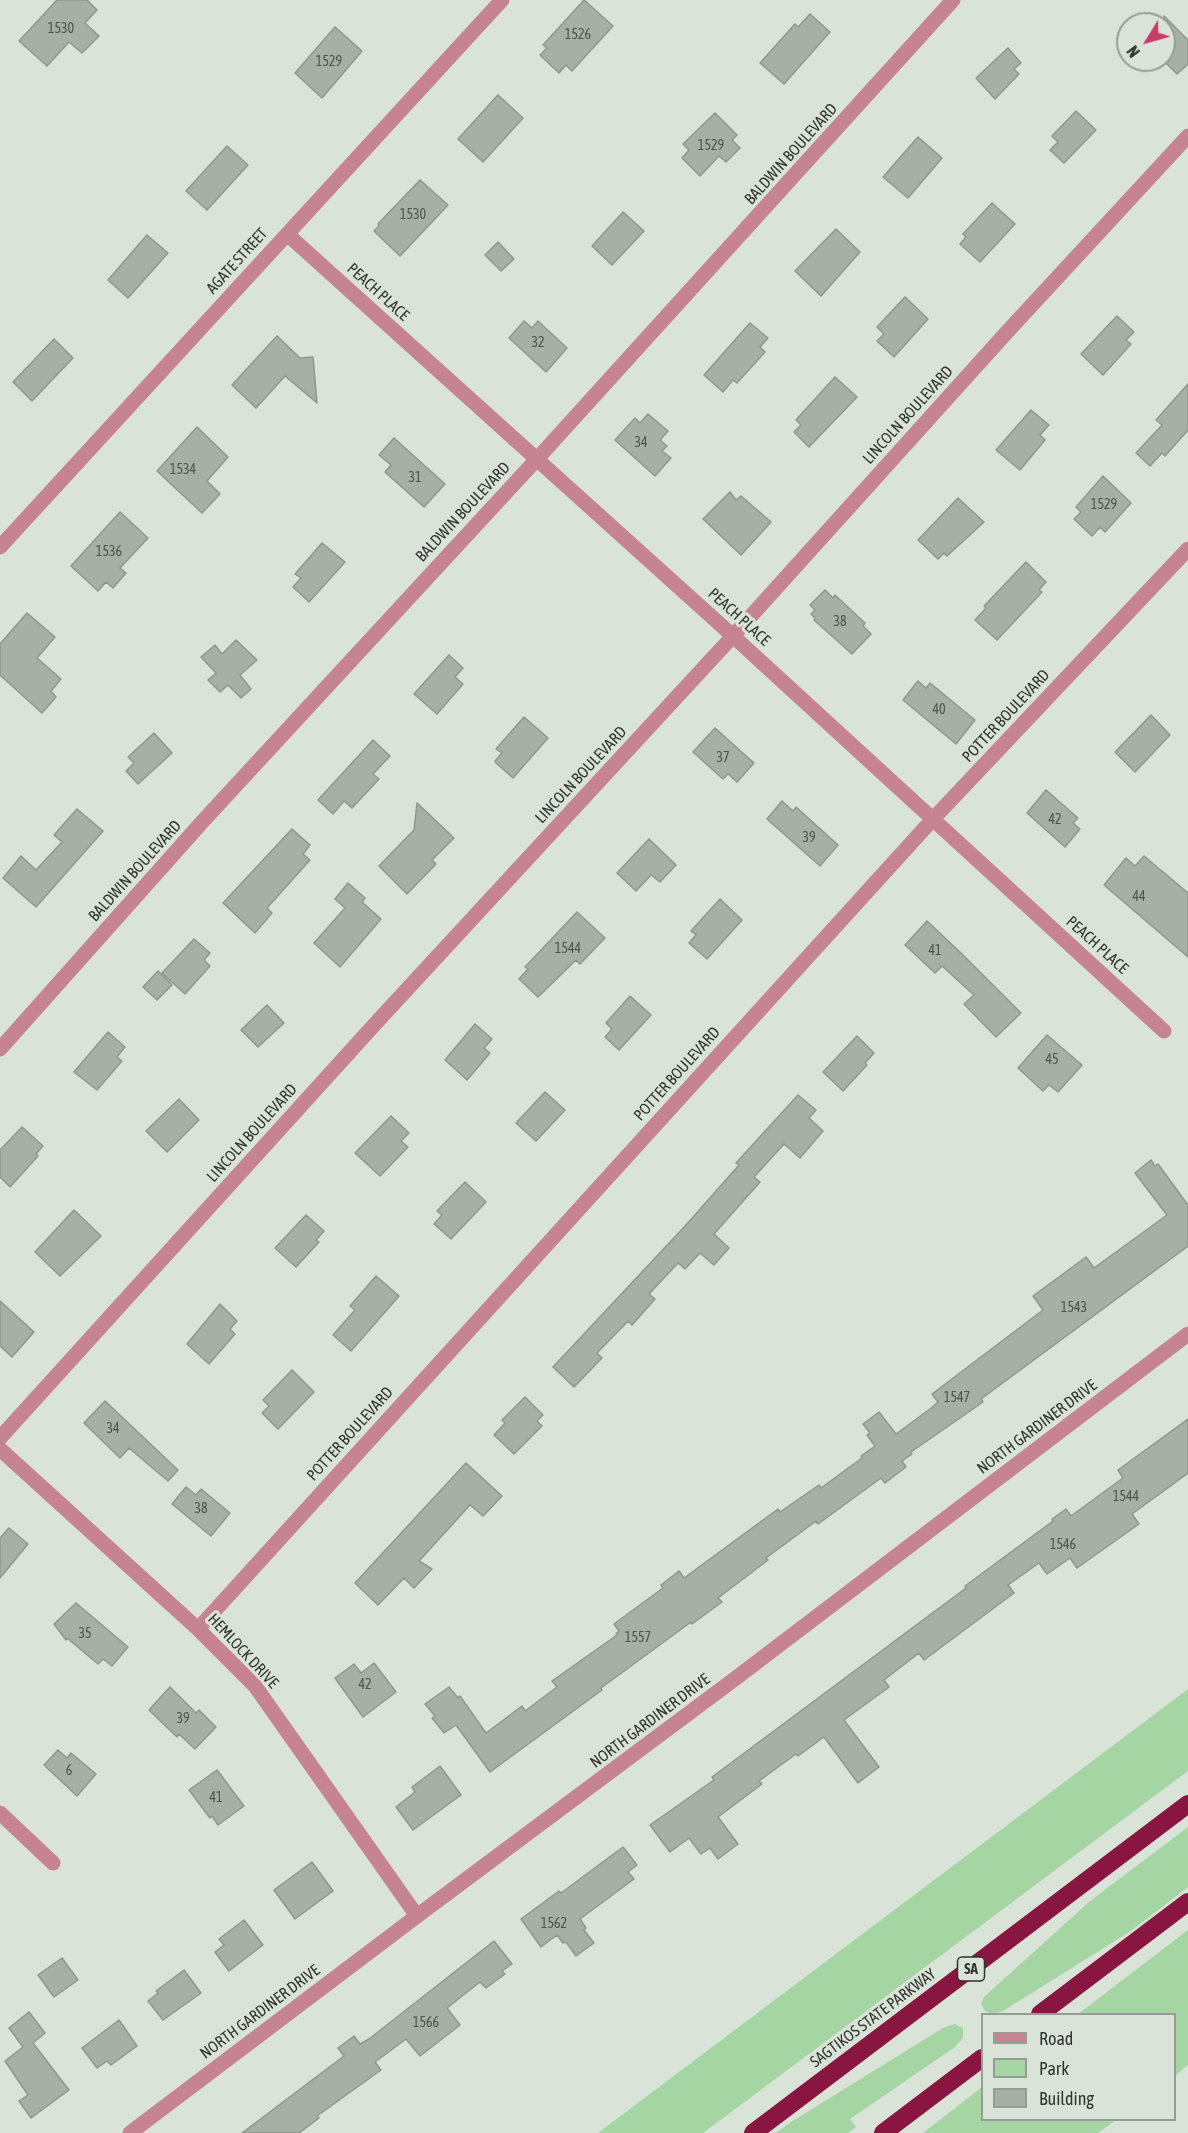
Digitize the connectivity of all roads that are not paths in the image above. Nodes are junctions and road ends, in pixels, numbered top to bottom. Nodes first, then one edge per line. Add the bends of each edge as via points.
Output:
1 (502, 0) edge
2 (953, 0) edge
3 (1188, 136) edge
4 (287, 234) junction
5 (537, 459) junction
6 (0, 547) edge
7 (1188, 549) edge
8 (733, 636) junction
9 (933, 819) junction
10 (1164, 1031) dead end
11 (0, 1049) edge
12 (1188, 1334) edge
13 (0, 1438) edge
14 (0, 1449) edge
15 (198, 1629) junction
16 (1188, 1804) edge
17 (0, 1813) edge
18 (53, 1863) dead end
19 (1188, 1902) edge
20 (417, 1916) junction
21 (1041, 2013) edge
22 (981, 2059) edge
23 (130, 2133) edge
24 (753, 2133) edge
25 (883, 2133) edge

1 - 4 street, AGATE STREET
2 - 5 street, BALDWIN BOULEVARD
3 - 8 street, LINCOLN BOULEVARD
4 - 5 street, PEACH PLACE
4 - 6 street, AGATE STREET
5 - 8 street, PEACH PLACE
5 - 11 street, BALDWIN BOULEVARD via 195,830
7 - 9 street, POTTER BOULEVARD
8 - 9 street, PEACH PLACE
8 - 13 street, LINCOLN BOULEVARD
9 - 10 street, PEACH PLACE
9 - 15 street, POTTER BOULEVARD
12 - 20 street, NORTH GARDINER DRIVE
14 - 15 street, HEMLOCK DRIVE
15 - 20 street, HEMLOCK DRIVE via 255,1686
16 - 24 highway, SAGTIKOS STATE PARKWAY / SA
17 - 18 street
19 - 21 highway
20 - 23 street, NORTH GARDINER DRIVE
22 - 25 highway

